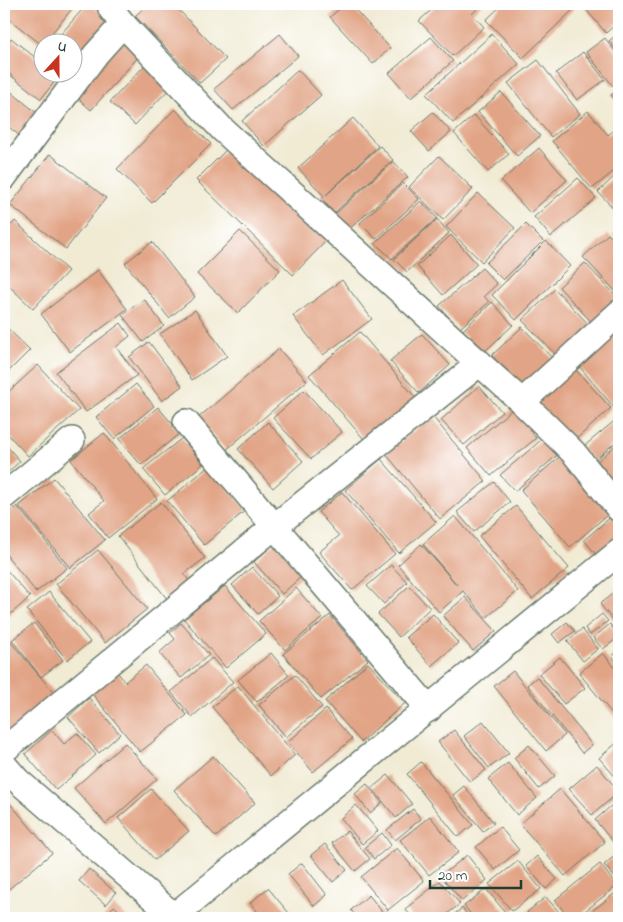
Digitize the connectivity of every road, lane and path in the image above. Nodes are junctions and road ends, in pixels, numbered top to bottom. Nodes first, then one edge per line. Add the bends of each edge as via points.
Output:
1 (116, 14) edge
2 (4, 177) edge
3 (619, 313) edge
4 (480, 363) junction
5 (522, 402) junction
6 (186, 422) dead end
7 (72, 440) dead end
8 (4, 496) edge
9 (619, 508) edge
10 (275, 526) junction
11 (619, 552) edge
12 (429, 708) junction
13 (4, 750) edge
14 (8, 778) edge
15 (172, 917) edge

1 - 2 street via 96,54
1 - 4 street via 222,129
3 - 5 street
4 - 5 street
4 - 10 street
5 - 9 street via 574,453
6 - 10 street
7 - 8 street
10 - 12 street
10 - 13 street
11 - 12 street
12 - 15 street
14 - 15 street

